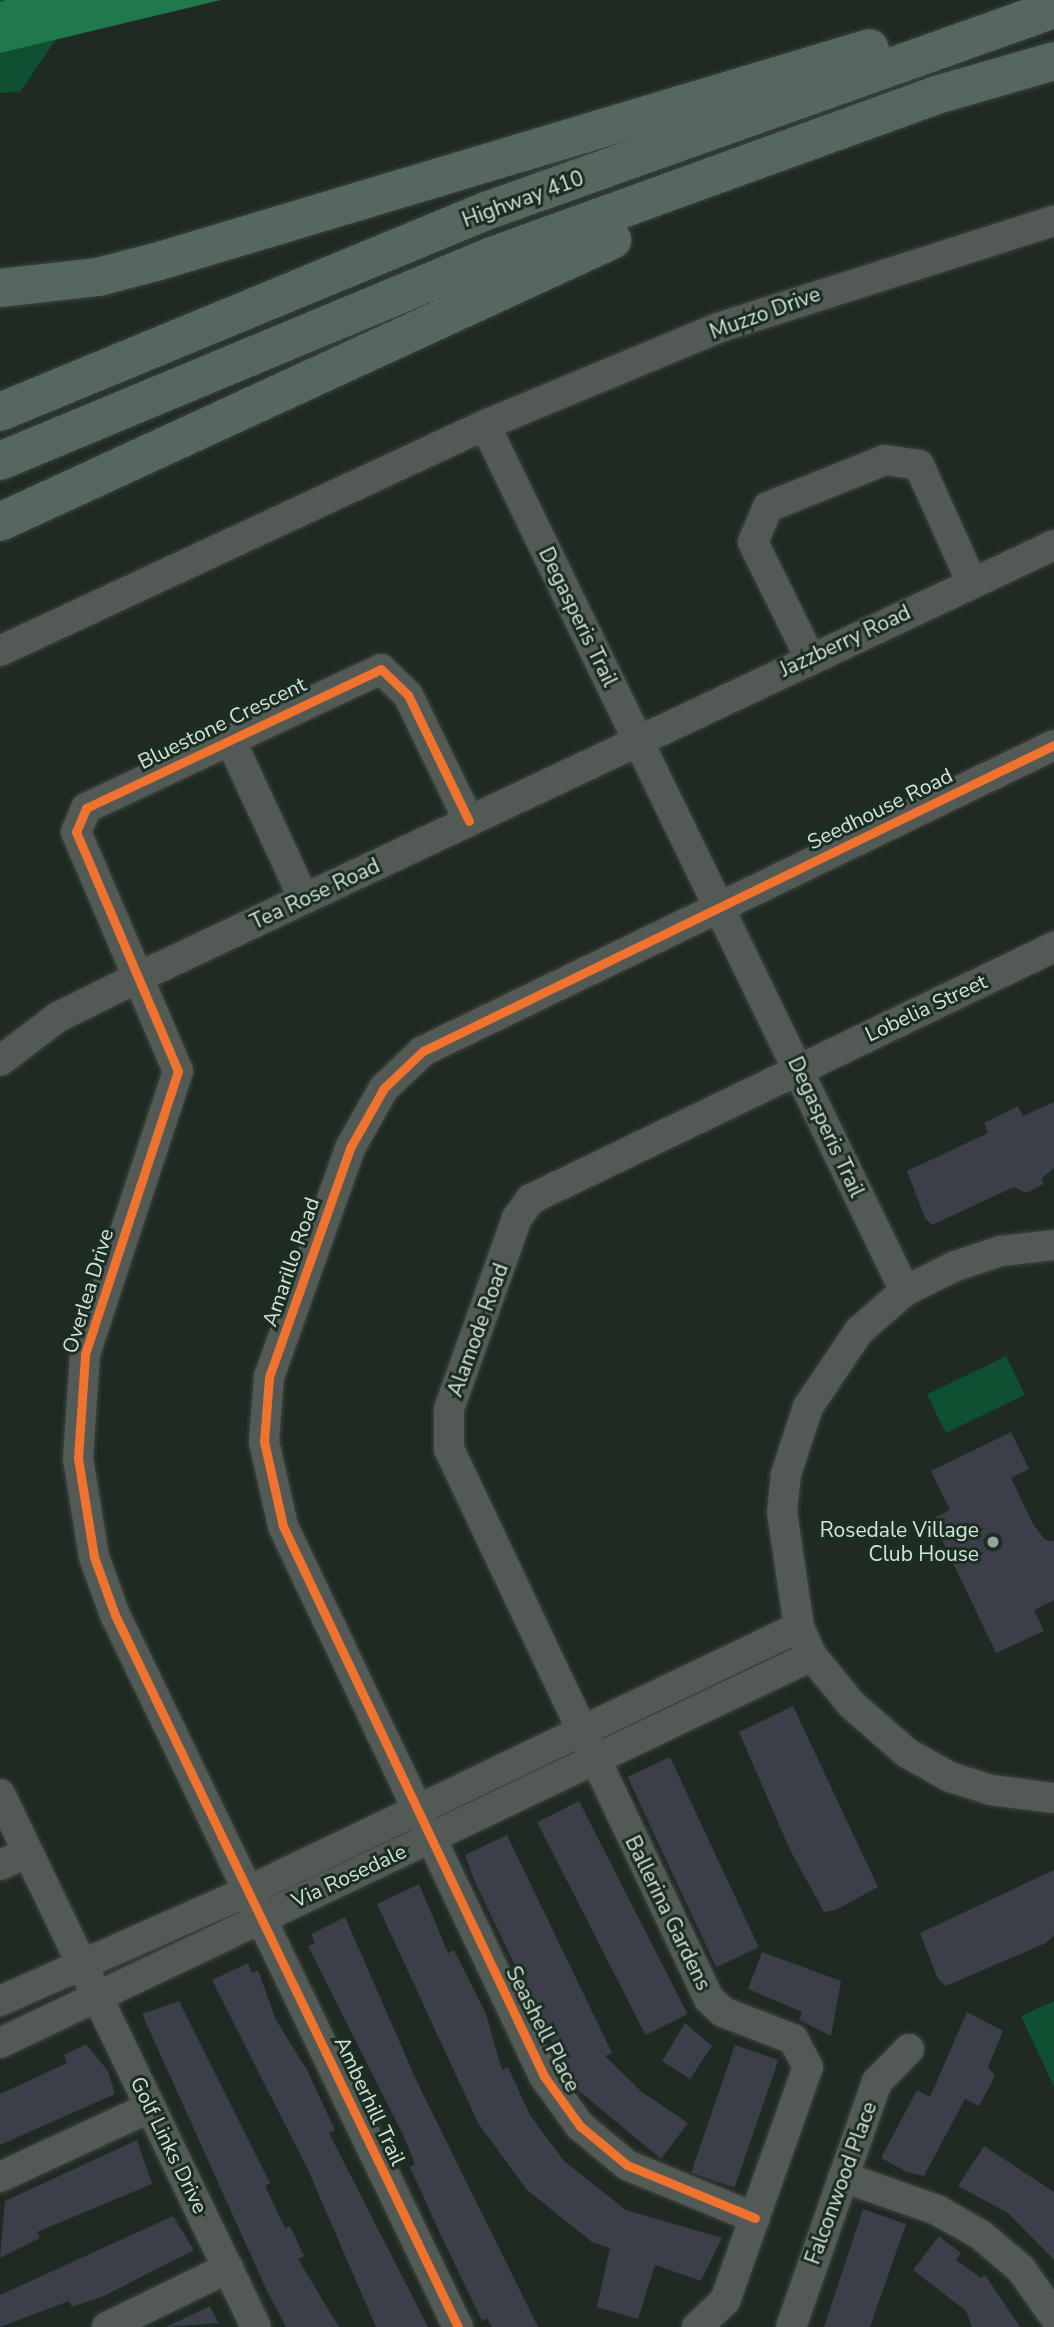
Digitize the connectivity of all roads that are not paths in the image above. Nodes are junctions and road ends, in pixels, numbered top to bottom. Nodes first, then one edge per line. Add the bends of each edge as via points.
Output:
1 (1043, 13) edge
2 (1054, 61) edge
3 (940, 94) junction
4 (1054, 221) edge
5 (0, 288) edge
6 (0, 412) edge
7 (485, 425) junction
8 (0, 461) edge
9 (0, 522) edge
10 (1054, 545) edge
11 (972, 583) junction
12 (0, 651) edge
13 (810, 657) junction
14 (230, 739) junction
15 (638, 740) junction
16 (1054, 745) edge
17 (469, 821) junction
18 (304, 899) junction
19 (721, 905) junction
20 (1054, 947) edge
21 (141, 976) junction
22 (0, 1060) edge
23 (799, 1069) junction
24 (1054, 1245) edge
25 (905, 1291) junction
26 (799, 1627) junction
27 (813, 1656) junction
28 (588, 1746) junction
29 (0, 1794) edge
30 (1054, 1798) edge
31 (418, 1810) junction
32 (432, 1839) junction
33 (27, 1853) junction
34 (0, 1865) edge
35 (256, 1903) junction
36 (84, 1963) junction
37 (99, 1996) junction
38 (0, 2001) edge
39 (0, 2043) edge
40 (909, 2049) dead end
41 (151, 2107) junction
42 (0, 2177) edge
43 (843, 2177) junction
44 (755, 2218) junction
45 (228, 2268) junction
46 (1054, 2316) edge
47 (107, 2327) edge
48 (256, 2327) edge
49 (458, 2327) edge
50 (698, 2327) edge
51 (791, 2327) edge

1 - 5 highway via 955,23 156,262 98,276
1 - 6 highway, Highway 410 via 486,211
2 - 3 highway, Highway 410
3 - 8 highway, Highway 410 via 492,256
3 - 9 highway via 897,131 565,258
4 - 7 street, Muzzo Drive via 791,302
7 - 12 street
7 - 15 street, Degasperis Trail
10 - 11 street, Jazzberry Road
11 - 13 street, Jazzberry Road
11 - 13 street via 919,465 885,460 768,506 753,542
13 - 15 street, Jazzberry Road
14 - 17 street, Bluestone Crescent via 381,669 408,695
14 - 18 street
14 - 21 street, Bluestone Crescent via 77,818 83,851
15 - 17 street, Tea Rose Road
15 - 19 street, Degasperis Trail
16 - 19 street, Seedhouse Road
17 - 18 street, Tea Rose Road
18 - 21 street, Tea Rose Road
19 - 23 street, Degasperis Trail
19 - 31 street, Amarillo Road via 464,1026 403,1067 370,1106 350,1148 269,1377 264,1442 275,1504
20 - 23 street, Lobelia Street
21 - 22 street, Tea Rose Road via 58,1017
21 - 35 street, Overlea Drive via 178,1071 85,1354 78,1407 81,1485 94,1558 115,1615
23 - 25 street, Degasperis Trail
23 - 28 street, Alamode Road via 531,1199 517,1218 449,1409 449,1449
24 - 25 street via 975,1258
25 - 26 street via 842,1351 794,1442 783,1535
26 - 27 street
26 - 28 street, Via Rosedale
27 - 28 street, Via Rosedale
27 - 30 street via 852,1705 907,1753 970,1784
28 - 31 street, Via Rosedale
28 - 32 street, Via Rosedale
28 - 44 street, Ballerina Gardens via 709,1999 723,2012 793,2039 805,2059 806,2077
29 - 33 street
31 - 32 street, Amarillo Road
31 - 35 street, Via Rosedale
32 - 35 street, Via Rosedale
32 - 44 street, Seashell Place via 566,2110 593,2140 642,2174
33 - 34 street
33 - 36 street
35 - 36 street, Via Rosedale
35 - 37 street, Via Rosedale
35 - 49 street, Amberhill Trail
36 - 37 street, Golf Links Drive
36 - 38 street, Via Rosedale
37 - 39 street, Via Rosedale
37 - 41 street, Golf Links Drive
40 - 43 street, Falconwood Place via 877,2082
41 - 42 street
41 - 45 street, Golf Links Drive
43 - 46 street via 937,2210 981,2235 1021,2269
43 - 51 street, Falconwood Place
44 - 50 street, Ballerina Gardens via 725,2301
45 - 47 street
45 - 48 street, Golf Links Drive

